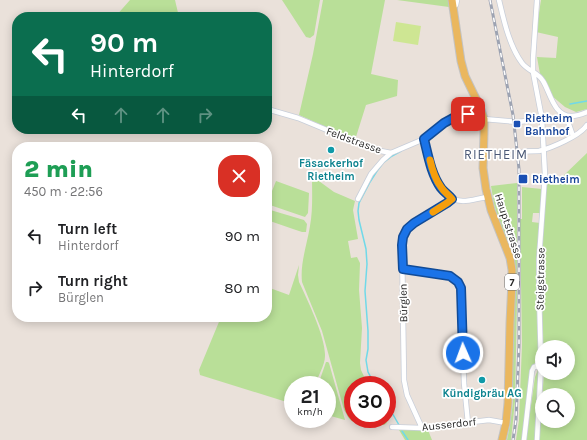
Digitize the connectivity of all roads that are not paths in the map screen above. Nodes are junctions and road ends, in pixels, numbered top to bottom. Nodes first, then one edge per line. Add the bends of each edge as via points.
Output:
1 (457, 0) edge
2 (499, 0) edge
3 (537, 0) edge
4 (452, 3) edge
5 (533, 72) junction
6 (272, 110) edge
7 (587, 112) edge
8 (483, 115) junction
9 (566, 116) junction
10 (542, 119) junction
11 (587, 126) edge
12 (573, 136) junction
13 (424, 139) junction
14 (544, 149) junction
15 (523, 152) dead end
16 (391, 153) junction
17 (488, 197) junction
18 (358, 199) dead end
19 (452, 199) junction
20 (403, 269) junction
21 (540, 340) edge
22 (535, 367) edge
23 (540, 380) edge
24 (468, 423) junction
25 (506, 423) junction
26 (396, 427) edge
27 (422, 428) junction
28 (502, 440) edge
29 (524, 440) edge
30 (537, 440) edge

1 - 4 street via 456,6
2 - 5 street via 504,23 515,51 522,63
3 - 5 street, Steigstrasse
4 - 8 main road, Hauptstrasse / 7 via 465,76
5 - 9 street via 543,80 557,109
5 - 10 street, Steigstrasse
6 - 16 street, Feldstrasse via 298,118 376,150
7 - 9 street
8 - 10 street, Feldstrasse via 523,122
8 - 13 street, Feldstrasse via 455,117
8 - 17 main road, Hauptstrasse / 7 via 483,168
9 - 12 street
10 - 14 street, Steigstrasse
11 - 12 street
12 - 14 street
13 - 16 street, Feldstrasse
13 - 19 street via 434,174 441,188
14 - 15 street
14 - 21 street, Steigstrasse via 545,175 538,292
16 - 18 street via 371,174
17 - 19 street via 461,201
17 - 25 main road, Hauptstrasse / 7 via 512,270
19 - 20 street, Bürglen via 407,229 402,245
20 - 24 street via 450,276 461,288
20 - 27 street, Bürglen via 404,380 407,395
22 - 29 street via 532,371
23 - 30 street, Steigstrasse
24 - 25 street, Ausserdorf via 489,420
24 - 27 street, Ausserdorf
25 - 28 main road, Hauptstrasse / 7
26 - 27 street, Ausserdorf

